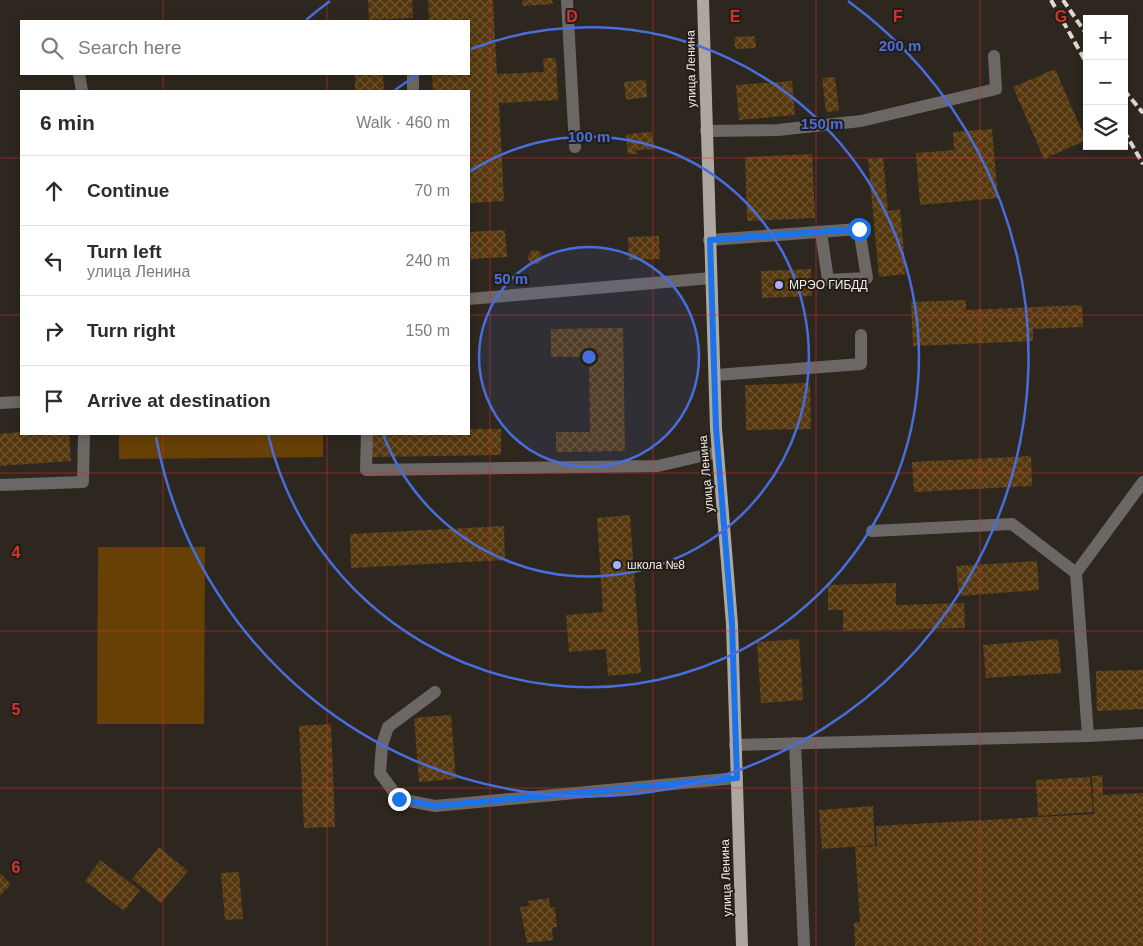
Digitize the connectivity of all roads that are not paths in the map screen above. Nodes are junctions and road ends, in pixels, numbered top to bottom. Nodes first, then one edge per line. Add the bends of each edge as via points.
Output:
1 (567, 0) edge
2 (703, 0) edge
3 (994, 56) dead end
4 (79, 75) edge
5 (413, 75) edge
6 (82, 90) edge
7 (413, 90) edge
8 (706, 131) junction
9 (575, 147) dead end
10 (821, 232) junction
11 (710, 240) junction
12 (711, 278) junction
13 (470, 299) edge
14 (861, 335) dead end
15 (716, 375) junction
16 (20, 402) edge
17 (0, 403) edge
18 (84, 435) edge
19 (367, 435) edge
20 (718, 452) junction
21 (1143, 482) edge
22 (0, 485) edge
23 (872, 531) dead end
24 (1076, 572) junction
25 (436, 692) dead end
26 (1143, 734) edge
27 (1088, 736) junction
28 (795, 743) junction
29 (736, 745) junction
30 (737, 778) junction
31 (742, 946) edge
32 (804, 946) edge

1 - 9 lane
2 - 8 main road, улица Ленина
3 - 8 lane via 996,89 861,121 778,130
4 - 6 lane
5 - 7 lane
8 - 11 main road, улица Ленина
10 - 10 lane via 859,229 867,278 828,280
10 - 11 lane
11 - 12 main road, улица Ленина
12 - 13 lane
12 - 15 main road, улица Ленина
14 - 15 lane via 861,364
15 - 20 main road, улица Ленина
16 - 17 lane
18 - 22 lane via 83,482
19 - 20 lane via 366,470 658,466
20 - 29 main road, улица Ленина via 732,624
21 - 24 lane
23 - 24 lane via 1012,524
24 - 27 lane
25 - 30 lane via 388,727 382,745 380,773 399,799 435,806
26 - 27 lane
27 - 28 lane
28 - 29 lane
28 - 32 lane
29 - 30 main road, улица Ленина
30 - 31 main road, улица Ленина

